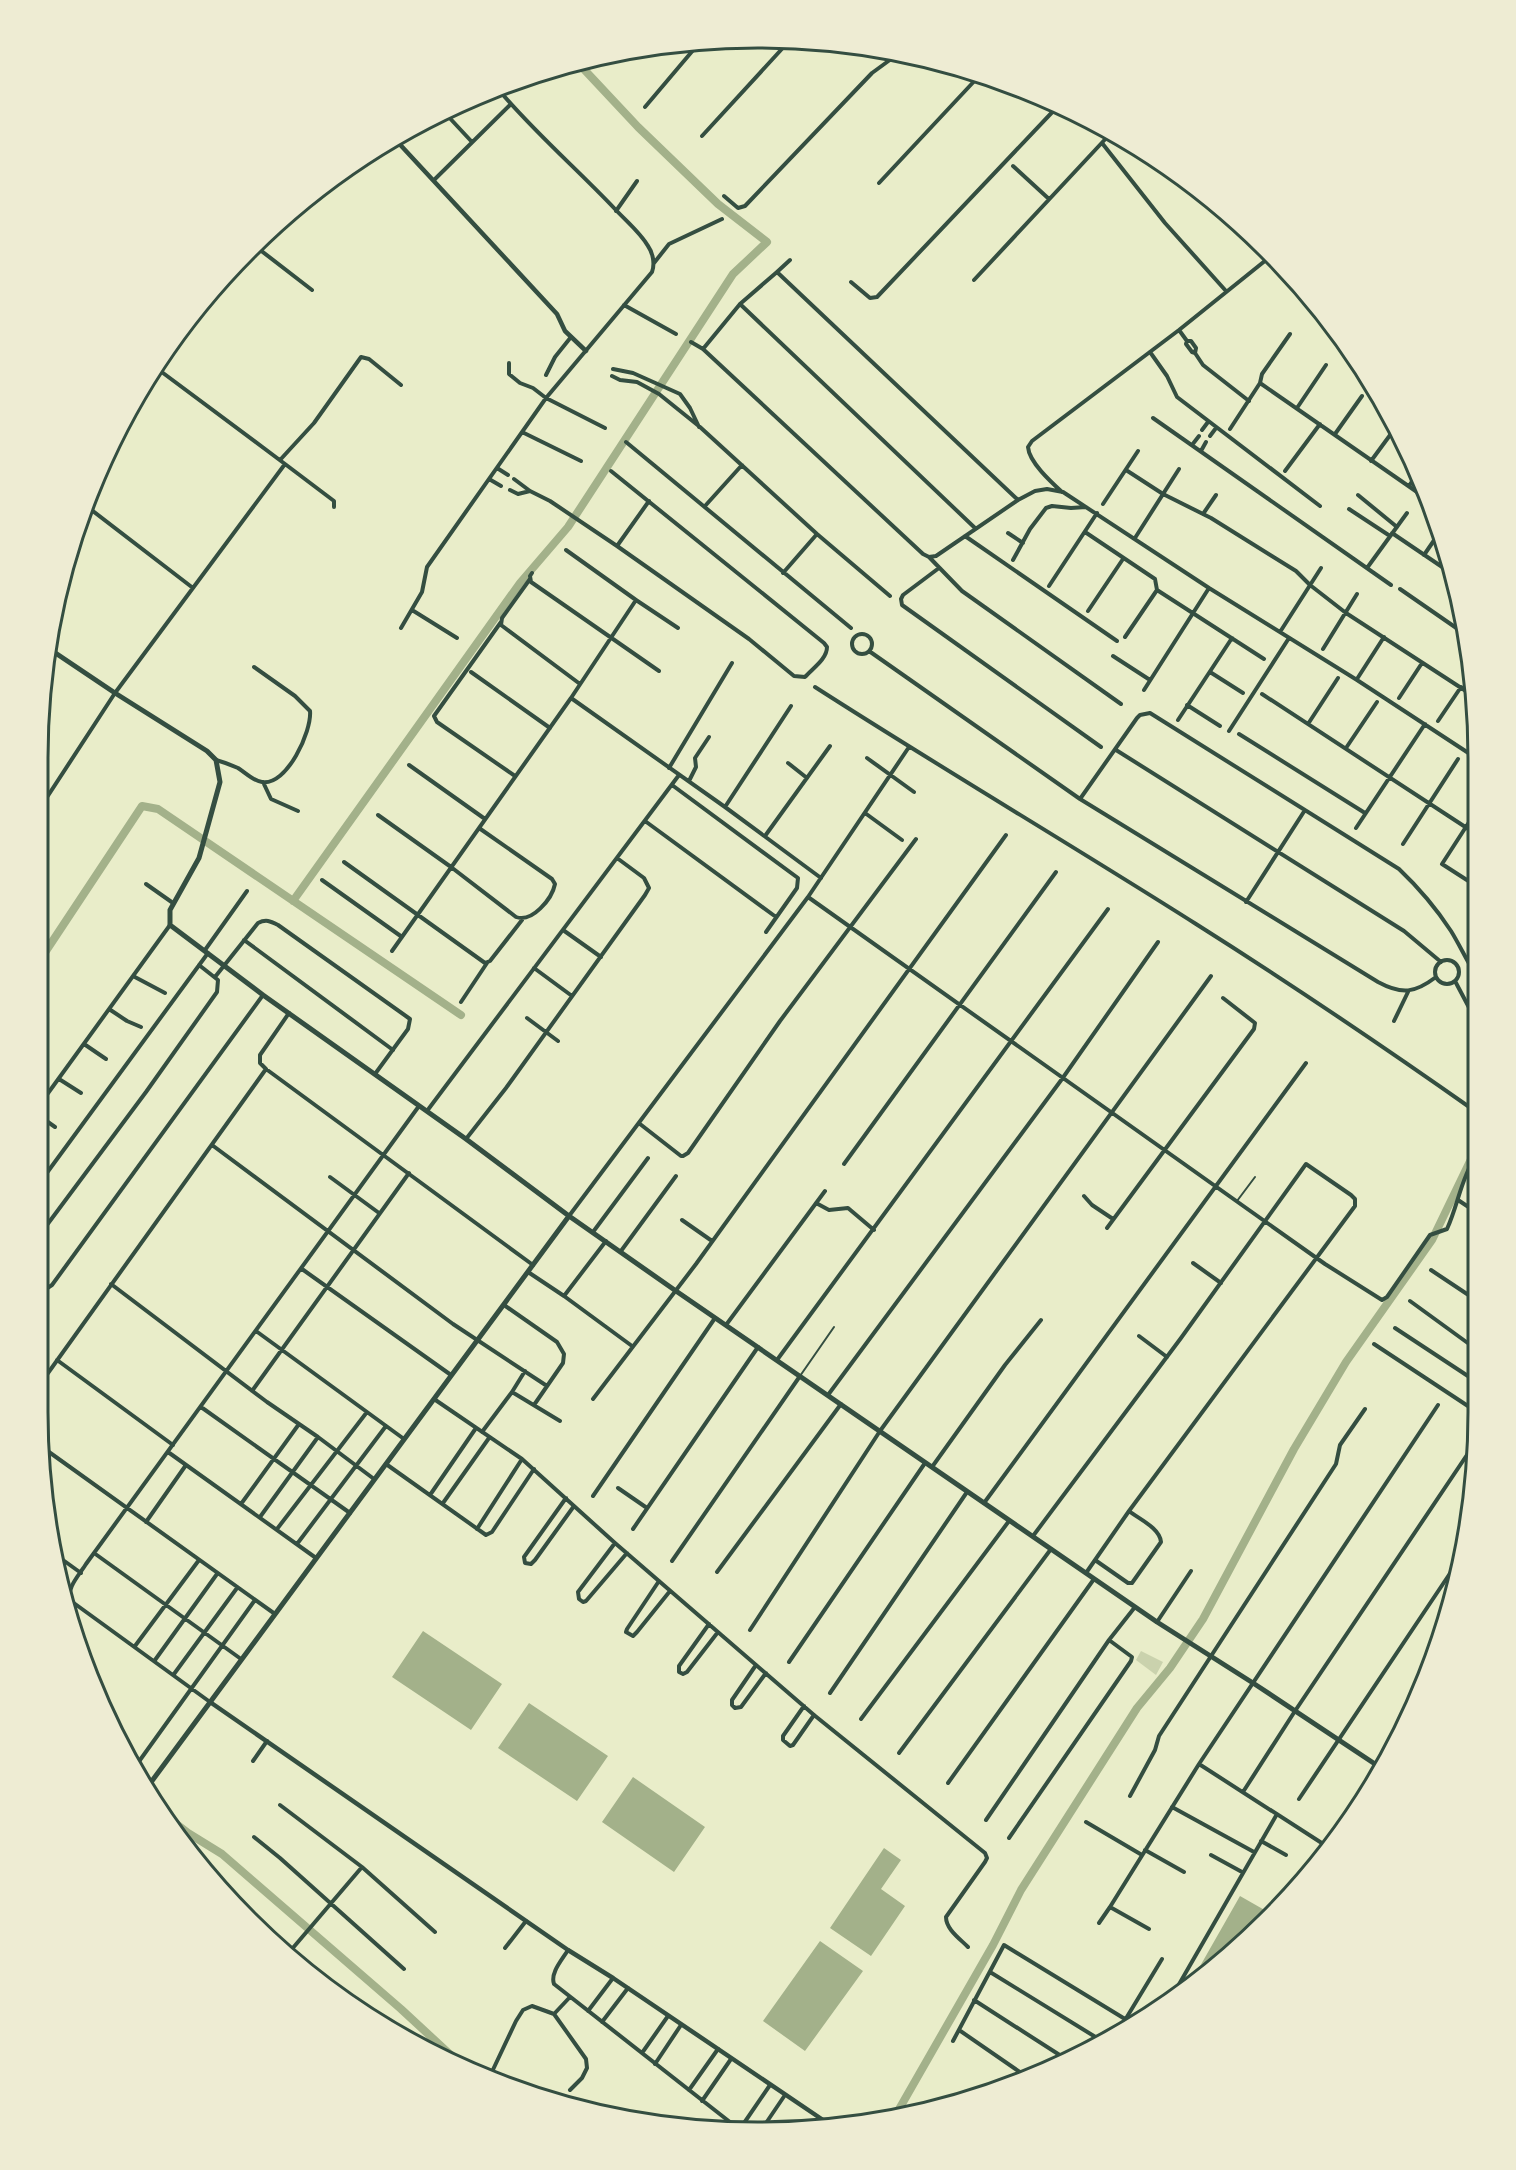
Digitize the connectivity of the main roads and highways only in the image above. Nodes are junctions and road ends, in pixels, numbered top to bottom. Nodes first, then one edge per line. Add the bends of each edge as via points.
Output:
1 (56, 653) edge
2 (569, 1216) junction
3 (1375, 1764) edge
4 (152, 1781) edge

1 - 2 main road via 214,757 221,780 194,868 173,903 171,925
2 - 3 main road via 1157,1622
2 - 4 main road

